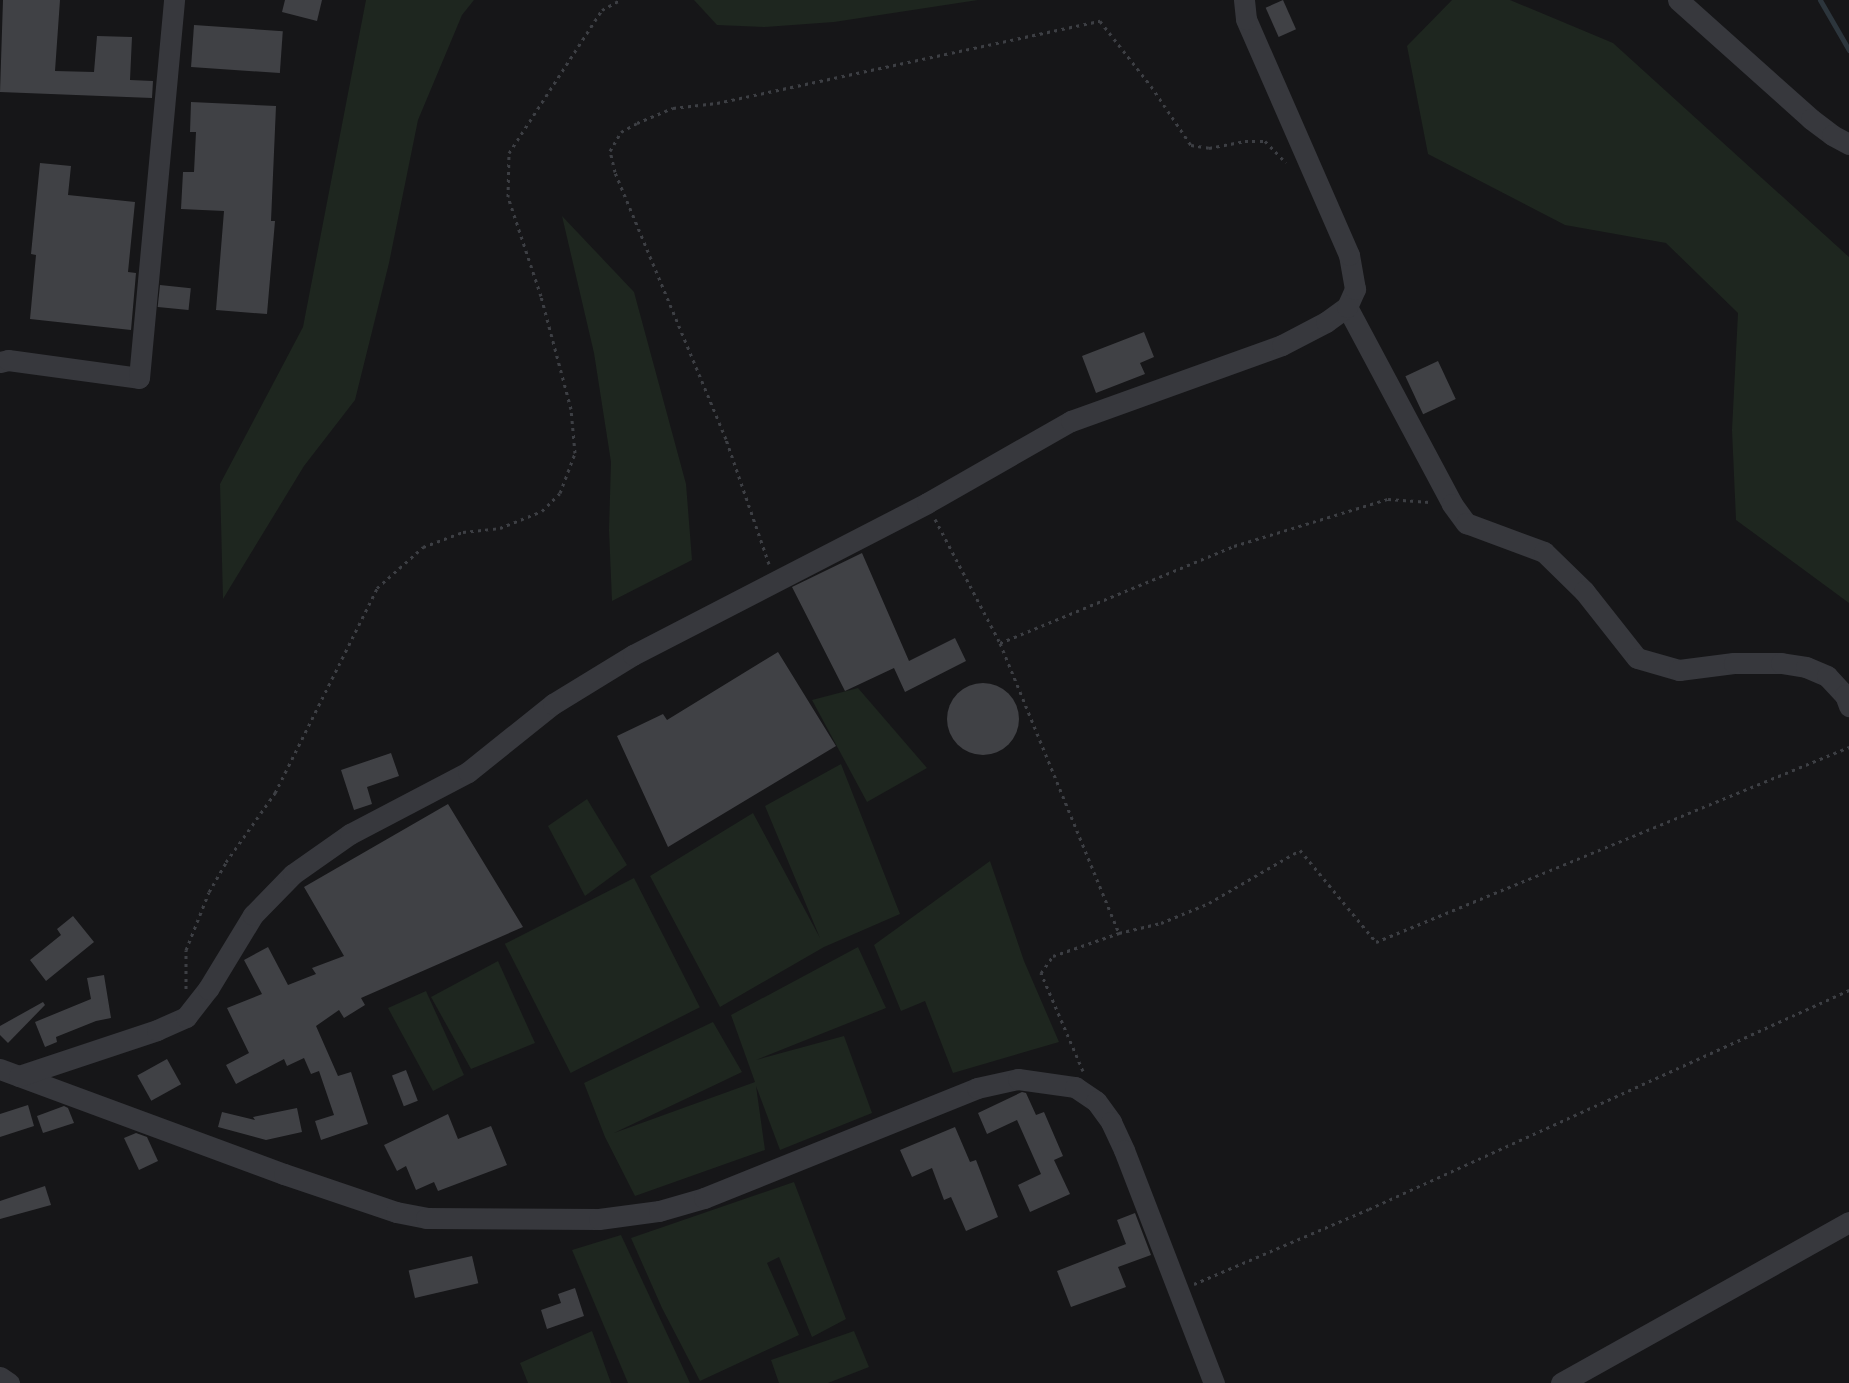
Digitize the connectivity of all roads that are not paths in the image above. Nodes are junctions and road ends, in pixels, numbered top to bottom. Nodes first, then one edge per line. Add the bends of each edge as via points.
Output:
1 (174, 0) edge
2 (1244, 0) edge
3 (1681, 0) edge
4 (1849, 144) edge
5 (1347, 307) junction
6 (0, 362) edge
7 (1849, 706) edge
8 (9, 1073) edge
9 (1849, 1222) edge
10 (0, 1377) edge
11 (9, 1383) edge
12 (1214, 1383) edge
13 (1561, 1383) edge

1 - 6 street via 139,378
2 - 5 street via 1246,19 1349,255 1354,289
3 - 4 street via 1811,119
5 - 7 street via 1452,504 1466,523 1544,552 1584,591 1637,658 1679,670 1734,663 1806,667 1827,676 1845,695
5 - 8 street via 1282,345 1071,421 927,503 633,655 553,704 468,772 351,834 293,874 253,915 208,989 186,1017 157,1030
8 - 12 street via 284,1174 396,1212 426,1218 599,1219 659,1212 704,1198 977,1088 1018,1079 1075,1087 1096,1101 1111,1122
9 - 13 street
10 - 11 street

